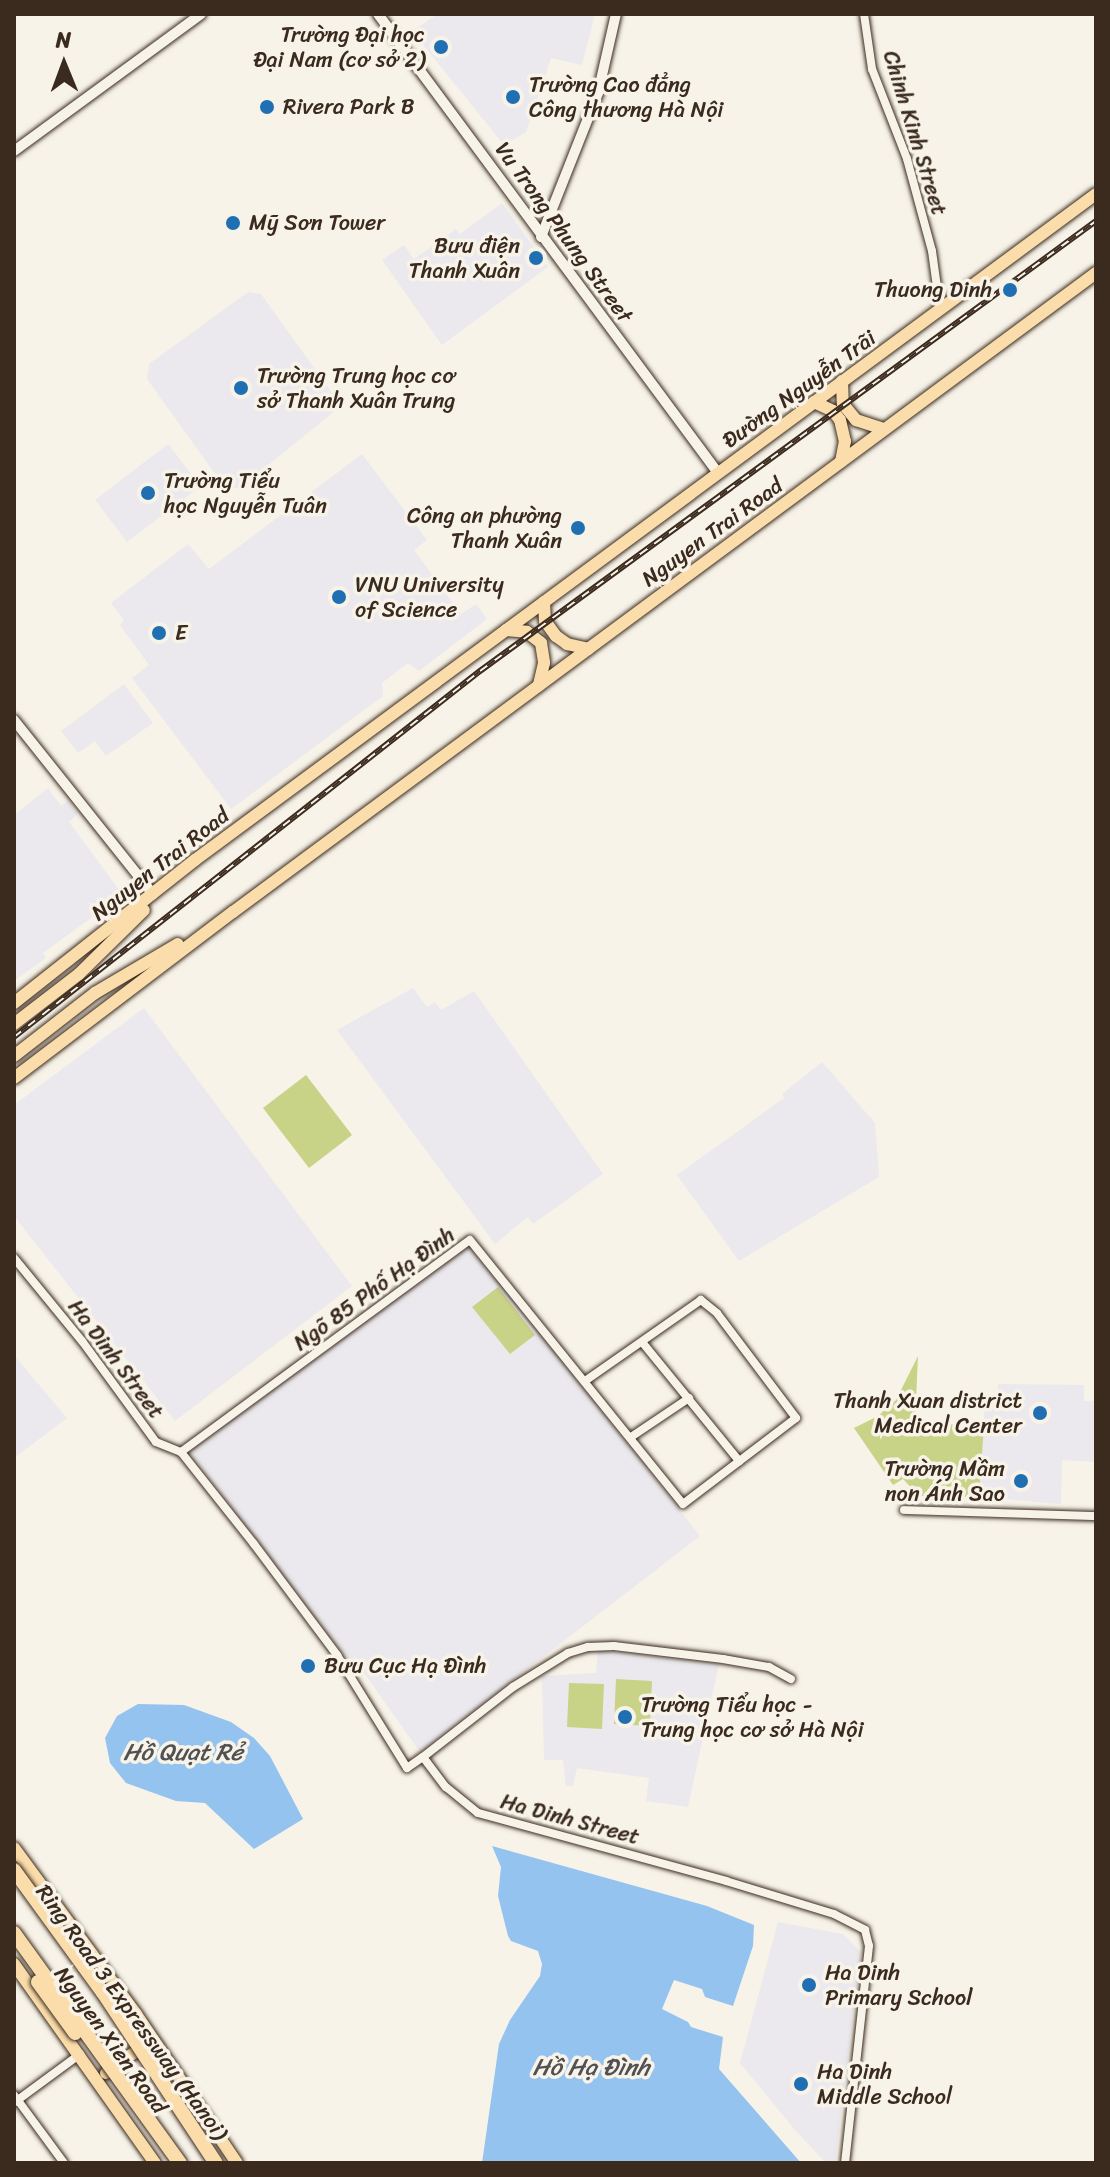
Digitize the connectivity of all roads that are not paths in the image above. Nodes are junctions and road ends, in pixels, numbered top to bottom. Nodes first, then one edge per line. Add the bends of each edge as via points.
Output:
1 (201, 14) edge
2 (378, 14) edge
3 (616, 14) edge
4 (864, 14) edge
5 (14, 151) edge
6 (1096, 194) edge
7 (541, 237) junction
8 (1096, 273) edge
9 (940, 309) junction
10 (842, 381) junction
11 (814, 402) junction
12 (884, 429) junction
13 (841, 462) junction
14 (718, 473) junction
15 (544, 602) junction
16 (506, 630) junction
17 (588, 649) junction
18 (539, 685) junction
19 (14, 720) edge
20 (195, 860) junction
21 (153, 894) junction
22 (233, 912) junction
23 (14, 1003) edge
24 (14, 1024) edge
25 (14, 1056) edge
26 (14, 1078) edge
27 (14, 1258) edge
28 (642, 1342) junction
29 (585, 1381) junction
30 (689, 1398) junction
31 (631, 1437) junction
32 (181, 1452) junction
33 (739, 1461) junction
34 (904, 1510) dead end
35 (1096, 1516) edge
36 (791, 1679) dead end
37 (423, 1757) junction
38 (14, 1848) edge
39 (14, 1870) edge
40 (14, 1886) edge
41 (14, 1933) edge
42 (14, 1941) edge
43 (14, 1949) edge
44 (14, 1964) edge
45 (153, 2039) junction
46 (80, 2054) junction
47 (109, 2071) junction
48 (97, 2080) junction
49 (15, 2099) edge
50 (64, 2163) edge
51 (155, 2163) edge
52 (177, 2163) edge
53 (215, 2163) edge
54 (237, 2163) edge
55 (845, 2163) edge

1 - 5 street
2 - 7 street, Vu Trong Phung Street
3 - 7 street via 598,93
4 - 9 street, Chinh Kinh Street via 872,69 907,159 932,251
6 - 9 main road, Đường Nguyễn Trãi
7 - 14 street, Vu Trong Phung Street
8 - 12 main road, Nguyen Trai Road
9 - 10 main road, Đường Nguyễn Trãi
10 - 11 main road, Đường Nguyễn Trãi
10 - 12 main road via 843,404 856,420
11 - 13 main road via 840,420 845,441
11 - 14 main road, Đường Nguyễn Trãi
12 - 13 main road, Nguyen Trai Road
13 - 17 main road, Nguyen Trai Road
14 - 15 main road, Nguyen Trai Road
15 - 16 main road, Nguyen Trai Road
15 - 17 main road via 545,621 556,636
16 - 18 main road via 527,632 541,643
16 - 20 main road, Nguyen Trai Road
17 - 18 main road, Nguyen Trai Road
18 - 22 main road, Nguyen Trai Road
19 - 21 street
20 - 21 main road, Nguyen Trai Road
20 - 24 main road via 79,974
21 - 23 main road, Nguyen Trai Road
22 - 25 main road via 95,993
22 - 26 main road, Nguyen Trai Road
27 - 32 street, Ha Dinh Street via 156,1442
28 - 29 street
28 - 30 street
28 - 33 street via 701,1300 717,1313 796,1418
29 - 31 street, Ngõ 85 Phố Hạ Đình
29 - 32 street, Ngõ 85 Phố Hạ Đình via 470,1240
30 - 31 street
30 - 33 street
31 - 33 street, Ngõ 85 Phố Hạ Đình via 683,1504
32 - 37 street, Ha Dinh Street via 337,1655 407,1768
34 - 35 street
36 - 37 street via 769,1667 723,1659 588,1647 568,1653 513,1687
37 - 55 street, Ha Dinh Street via 446,1787 478,1813 726,1881 834,1914 865,1930 869,1946
38 - 45 main road, Nguyen Xien Road
39 - 53 highway, bridge via 102,1991
40 - 53 highway, Ring Road 3 Expressway (Hanoi), bridge
41 - 52 highway, bridge
42 - 47 main road, Nguyen Xien Road
43 - 52 highway, bridge
44 - 46 main road, Nguyen Xien Road
45 - 47 main road
45 - 54 main road, Nguyen Xien Road
46 - 48 main road, Nguyen Xien Road
46 - 49 street
47 - 48 main road
47 - 52 main road, Nguyen Xien Road
48 - 51 main road, Nguyen Xien Road
49 - 50 street

